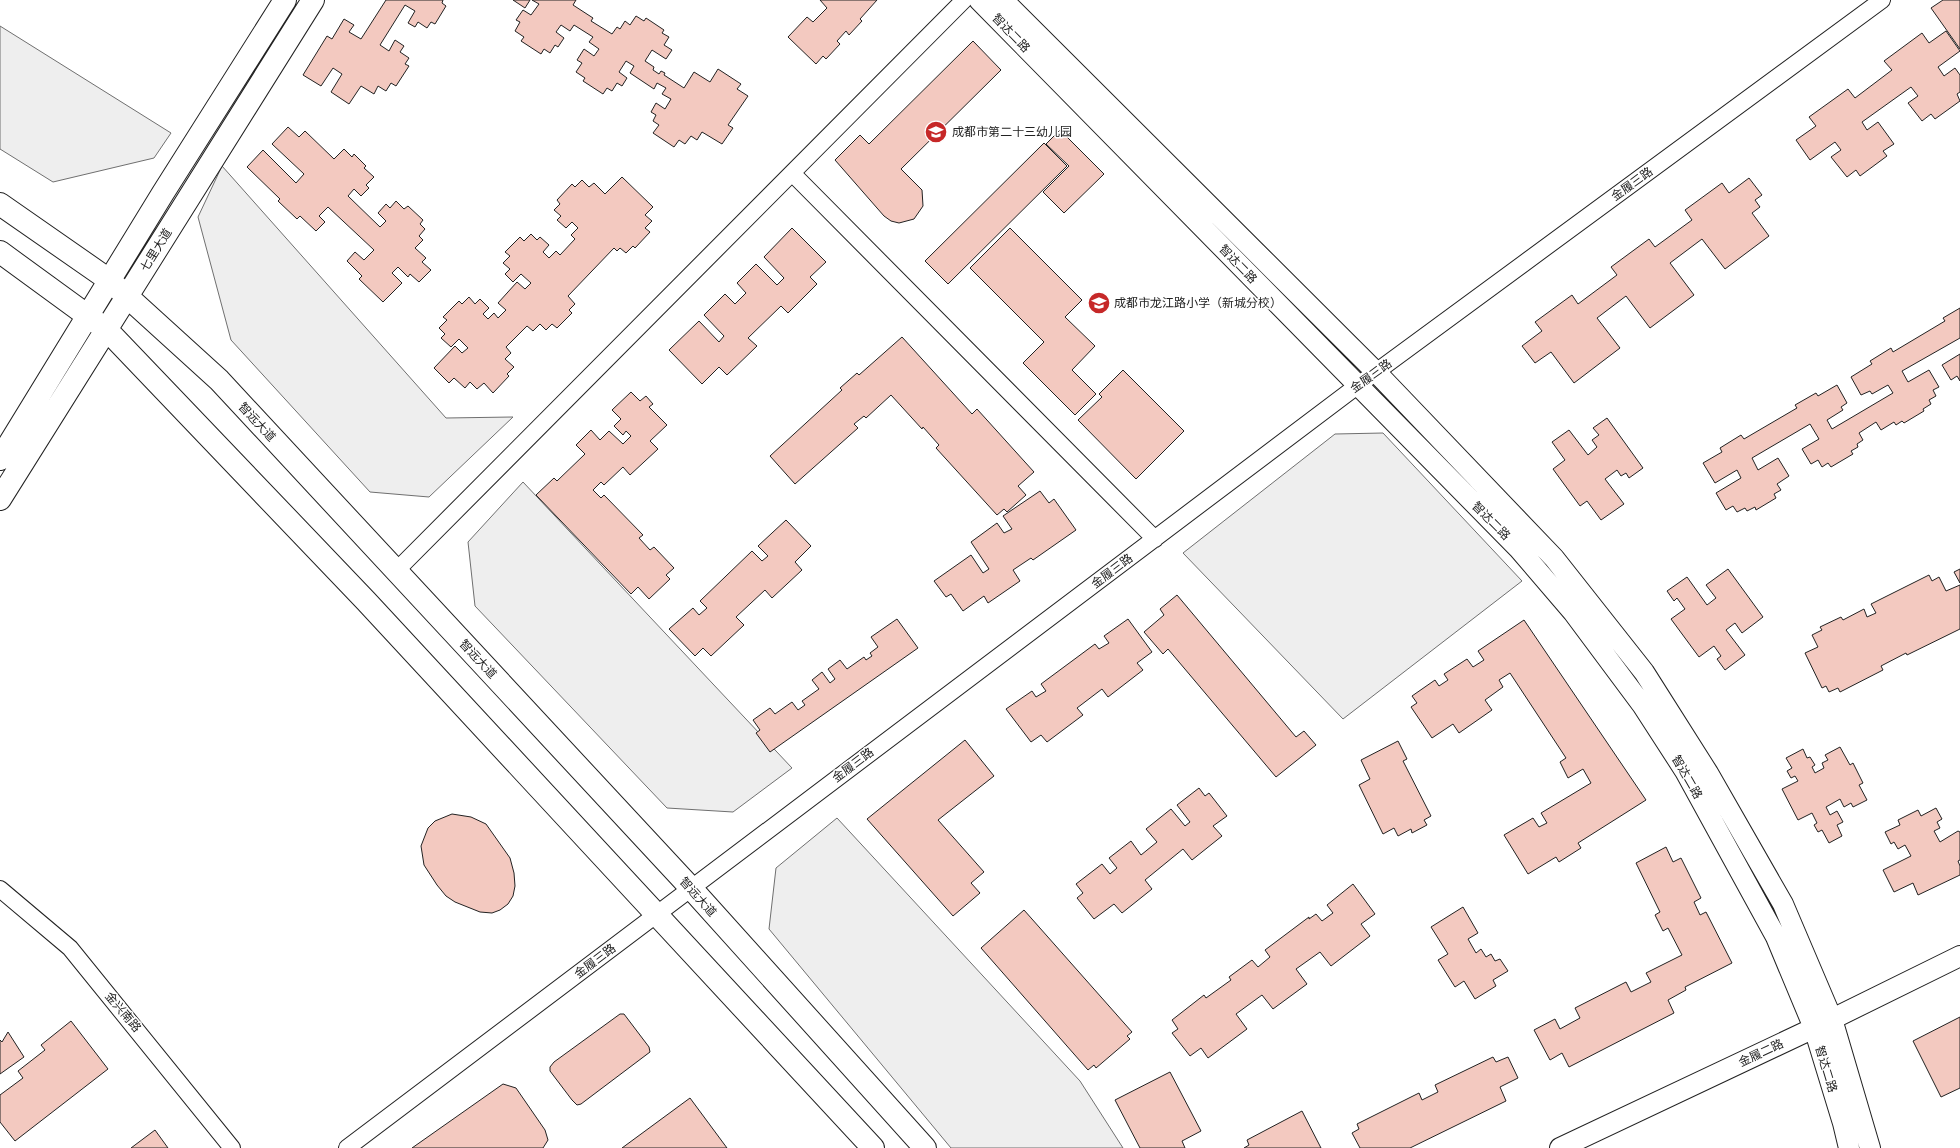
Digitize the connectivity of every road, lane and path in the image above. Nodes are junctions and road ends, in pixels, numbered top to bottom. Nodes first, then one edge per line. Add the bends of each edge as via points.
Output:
1 (285, 0) edge
2 (313, 0) edge
3 (964, 0) edge
4 (979, 0) edge
5 (1003, 0) edge
6 (1882, 0) edge
7 (792, 173) junction
8 (0, 204) edge
9 (0, 252) edge
10 (109, 280) junction
11 (128, 296) junction
12 (89, 315) junction
13 (107, 330) junction
14 (1376, 372) junction
15 (1357, 386) junction
16 (0, 459) edge
17 (0, 499) edge
18 (1154, 539) junction
19 (396, 571) junction
20 (690, 887) junction
21 (0, 889) edge
22 (657, 914) junction
23 (1960, 956) edge
24 (1832, 1019) junction
25 (1814, 1028) junction
26 (232, 1148) edge
27 (347, 1148) edge
28 (873, 1148) edge
29 (925, 1148) edge
30 (1560, 1148) edge
31 (1849, 1148) edge
32 (1870, 1148) edge

1 - 10 main road, 七里大道
2 - 11 main road, 七里大道
3 - 7 street
4 - 15 street, 智达二路
5 - 14 street, 智达二路
6 - 14 street, 金履三路
7 - 18 street
7 - 19 street
8 - 10 main road, 智远大道
9 - 12 main road
10 - 11 main road, 智远大道
10 - 12 main road, 七里大道
11 - 13 main road, 七里大道
11 - 19 main road, 智远大道 via 219,380
12 - 13 main road
12 - 16 main road, 七里大道
13 - 17 main road, 七里大道
13 - 22 main road via 366,601
14 - 15 street, 金履三路
14 - 24 street, 智达二路 via 1554,558 1644,672 1708,773 1783,904
15 - 18 street, 金履三路
15 - 25 street, 智达二路 via 1519,549 1573,612 1643,706 1685,771 1776,936
18 - 20 street, 金履三路
19 - 20 main road, 智远大道
20 - 22 street, 金履三路
20 - 29 main road, 智远大道
21 - 26 street, 金兴南路 via 70,948
22 - 27 street, 金履三路
22 - 28 main road
23 - 24 street, 金履二路
24 - 25 street, 金履二路
24 - 32 street, 智达二路
25 - 30 street, 金履二路
25 - 31 street, 智达二路 via 1844,1123

